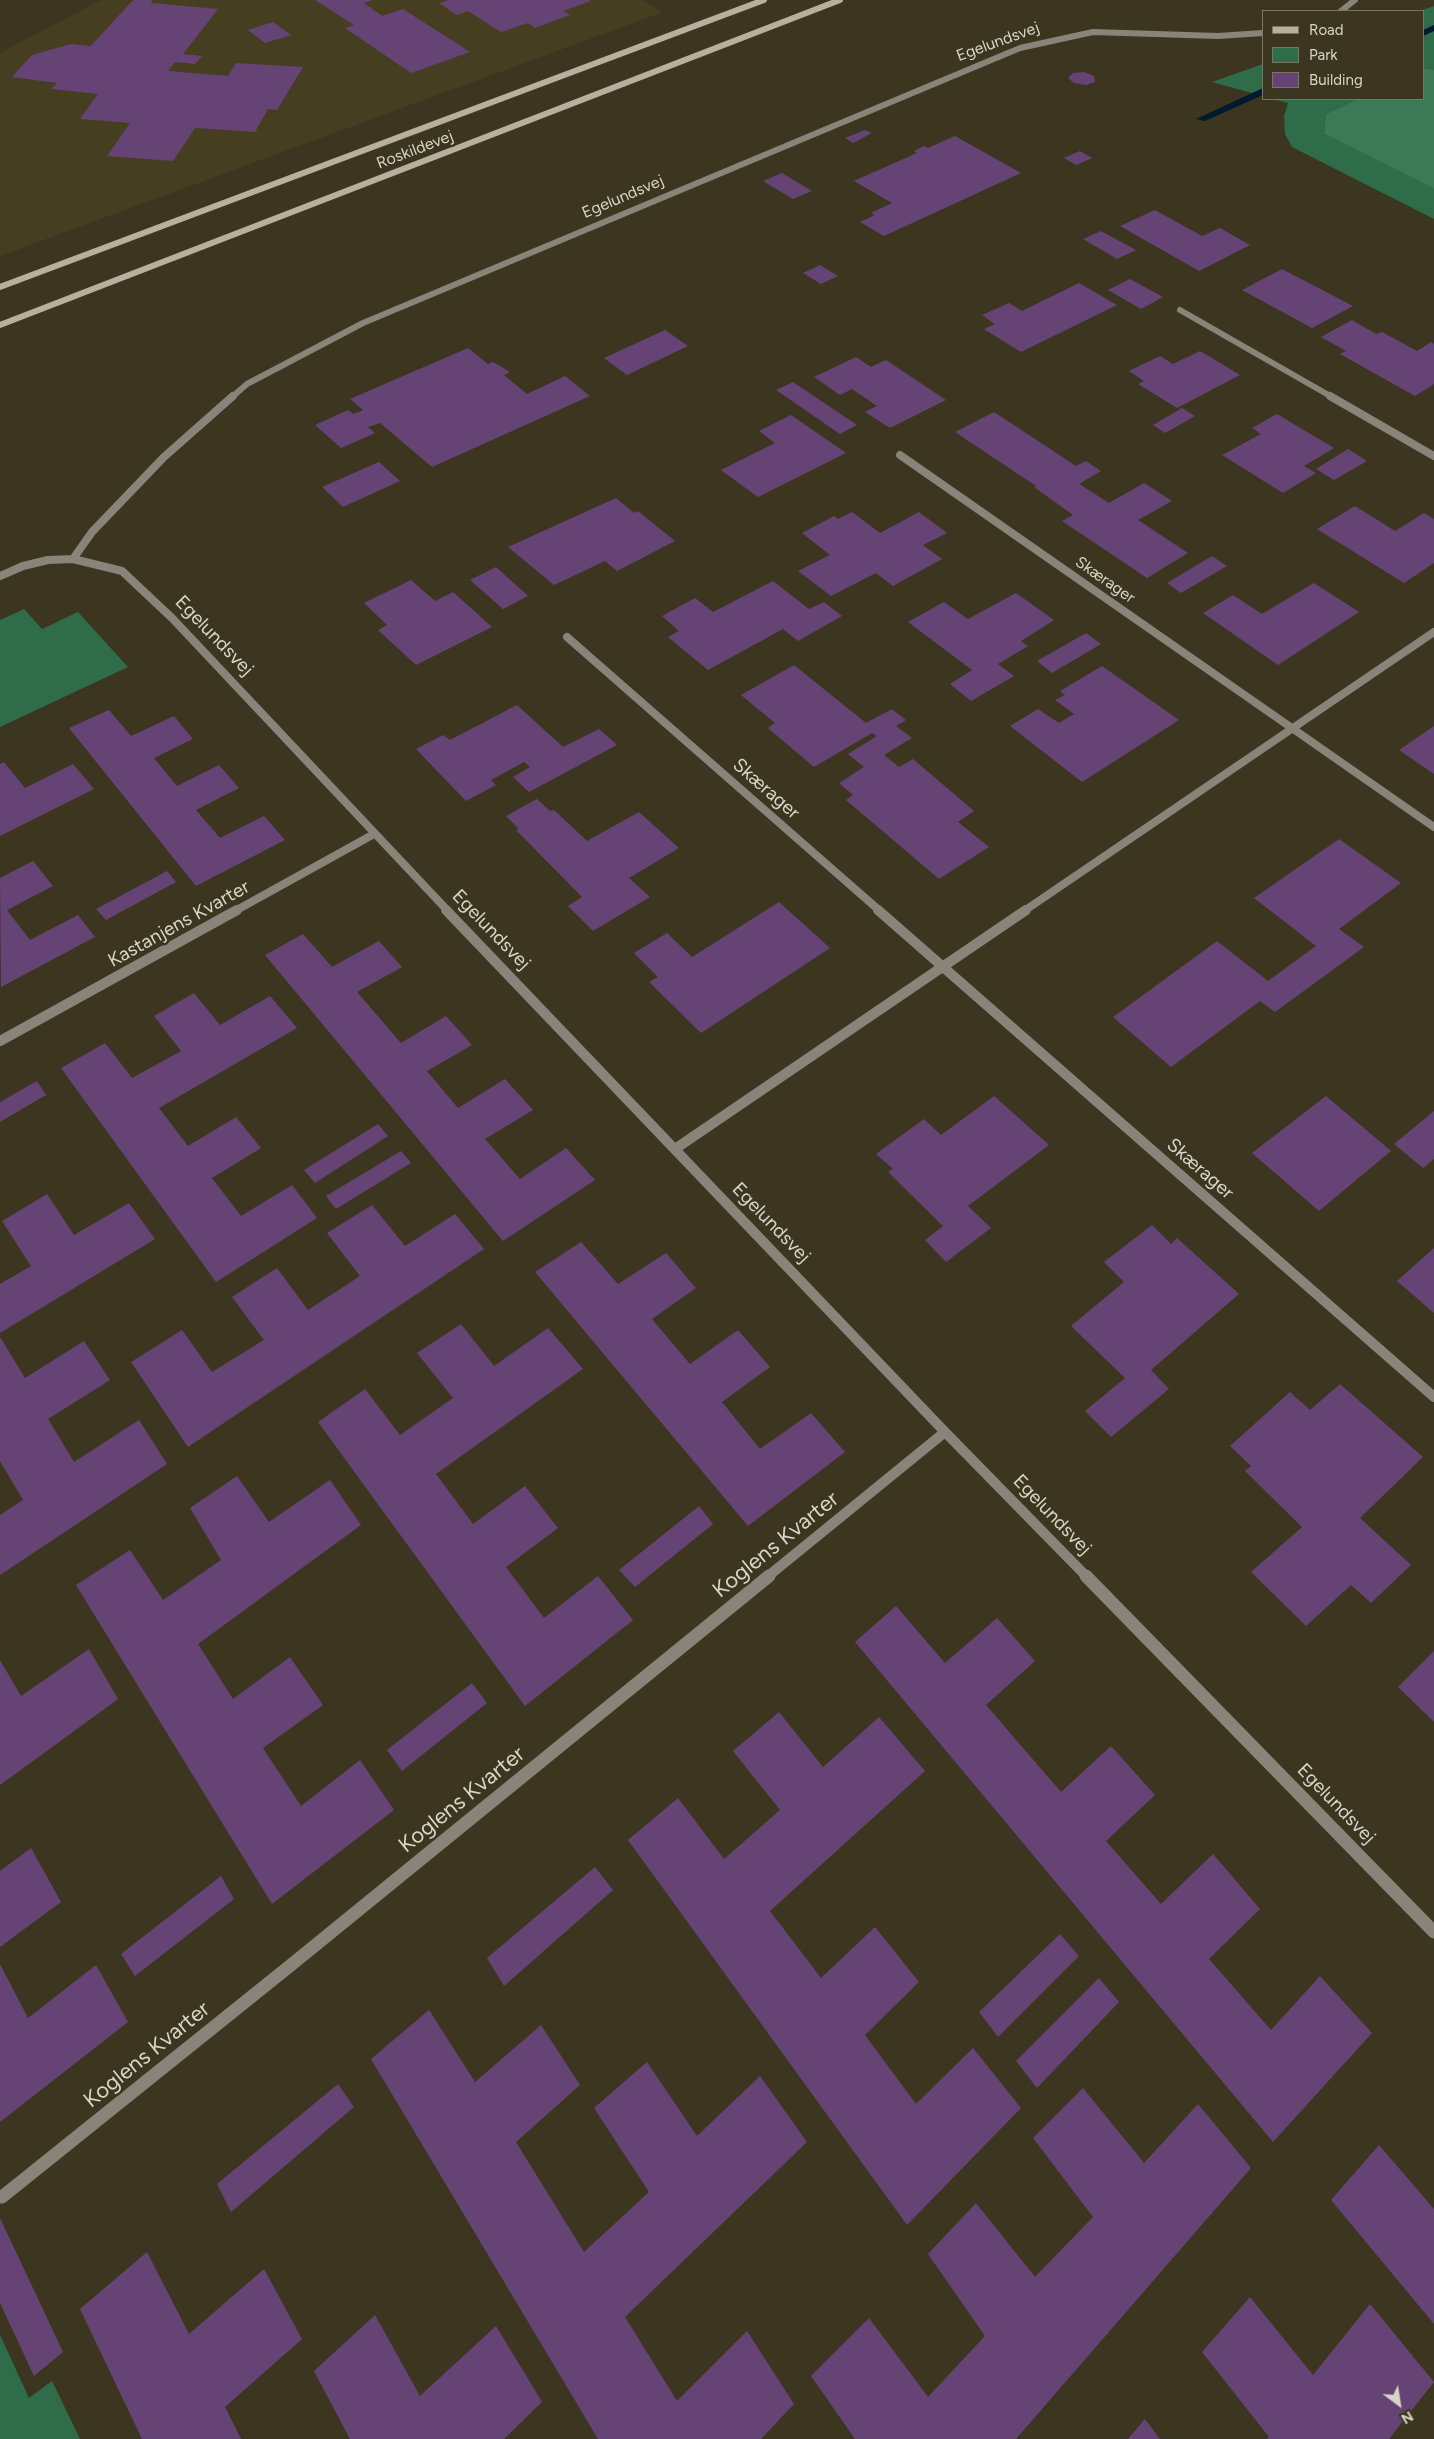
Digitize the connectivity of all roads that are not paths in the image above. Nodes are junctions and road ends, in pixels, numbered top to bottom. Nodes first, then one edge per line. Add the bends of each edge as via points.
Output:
1 (764, 0) edge
2 (840, 0) edge
3 (1355, 0) edge
4 (1342, 10) edge
5 (1262, 33) edge
6 (0, 287) edge
7 (1180, 310) dead end
8 (0, 325) edge
9 (900, 455) dead end
10 (1434, 456) edge
11 (73, 559) junction
12 (0, 576) edge
13 (1434, 632) edge
14 (566, 637) dead end
15 (1293, 729) junction
16 (1434, 826) edge
17 (374, 834) junction
18 (943, 967) junction
19 (0, 1042) edge
20 (675, 1150) junction
21 (1434, 1397) edge
22 (945, 1432) junction
23 (1434, 1932) edge
24 (2, 2197) dead end

1 - 6 main road, Roskildevej
2 - 8 main road, Roskildevej
3 - 4 street
5 - 11 street, Egelundsvej via 1218,36 1093,32 1020,48 363,323 247,384 164,457 92,532
7 - 10 street
9 - 15 street, Skærager
11 - 12 street, Egelundsvej via 48,560
11 - 17 street, Egelundsvej via 122,571 172,618
13 - 15 street
14 - 18 street, Skærager
15 - 16 street, Skærager
15 - 18 street
17 - 19 street, Kastanjens Kvarter
17 - 20 street, Egelundsvej
18 - 20 street
18 - 21 street, Skærager
20 - 22 street, Egelundsvej
22 - 23 street, Egelundsvej
22 - 24 street, Koglens Kvarter

